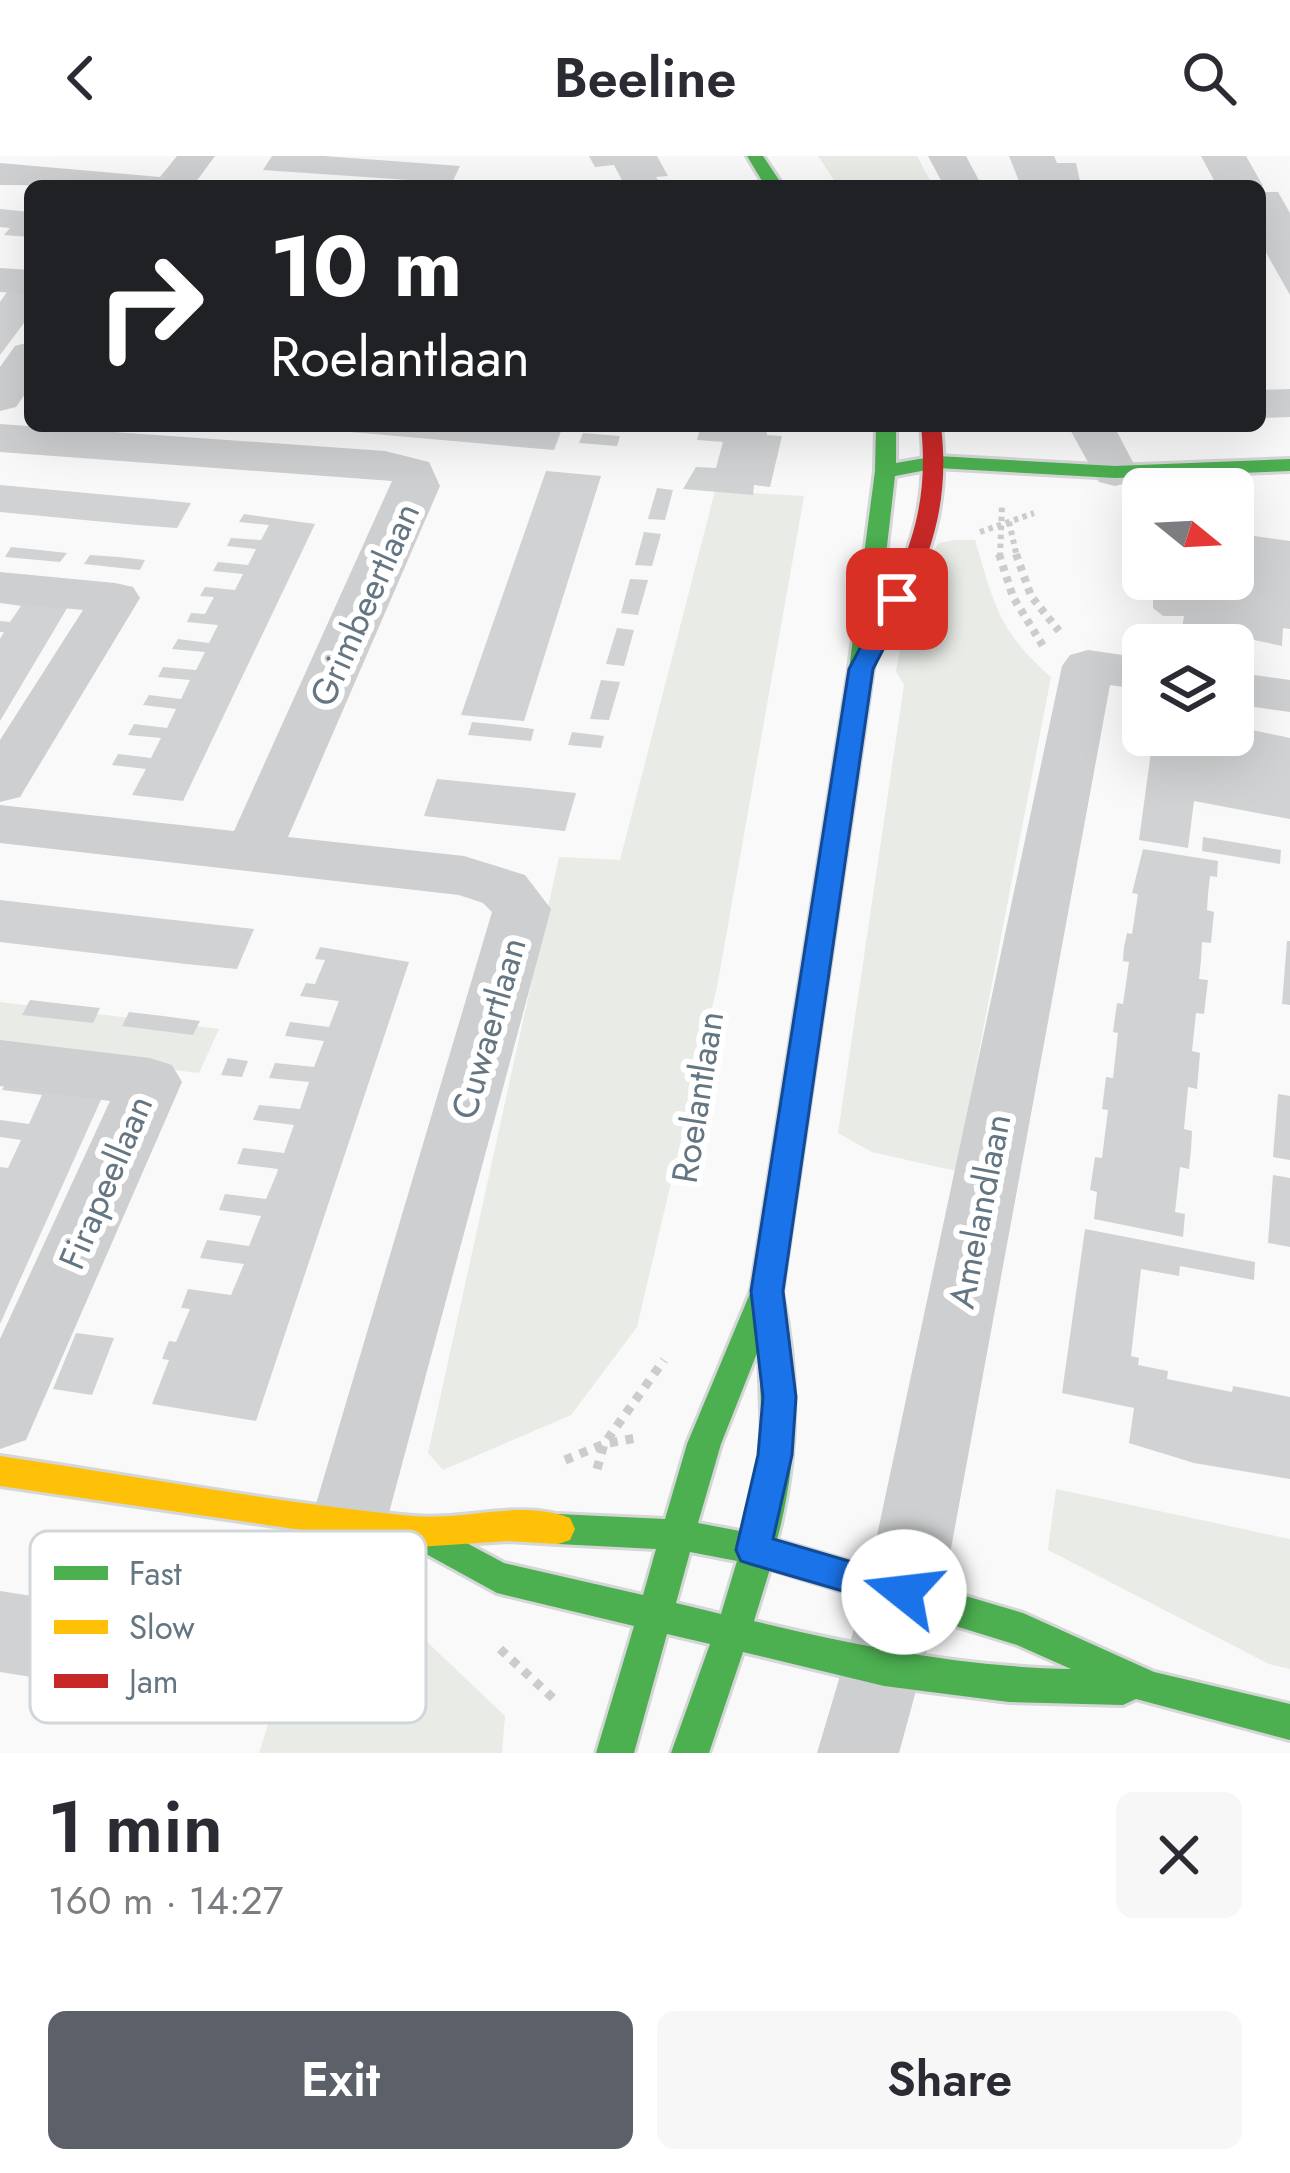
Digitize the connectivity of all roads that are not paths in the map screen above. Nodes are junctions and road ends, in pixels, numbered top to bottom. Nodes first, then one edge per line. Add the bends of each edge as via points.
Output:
1 (196, 156) edge
2 (0, 175) edge
3 (68, 180) edge
4 (178, 180) edge
5 (24, 364) edge
6 (0, 398) edge
7 (886, 432) edge
8 (932, 432) edge
9 (1094, 432) edge
10 (0, 438) edge
11 (192, 440) edge
12 (1290, 465) edge
13 (885, 471) junction
14 (1115, 472) junction
15 (936, 474) junction
16 (0, 587) edge
17 (861, 669) junction
18 (1115, 670) edge
19 (1254, 691) edge
20 (1290, 696) edge
21 (0, 784) edge
22 (0, 824) edge
23 (253, 851) junction
24 (0, 1064) edge
25 (767, 1291) junction
26 (0, 1418) edge
27 (0, 1471) edge
28 (348, 1525) junction
29 (408, 1531) edge
30 (426, 1531) edge
31 (681, 1535) junction
32 (426, 1537) edge
33 (754, 1550) junction
34 (904, 1592) junction
35 (656, 1616) junction
36 (729, 1632) junction
37 (884, 1669) junction
38 (1150, 1688) junction
39 (1290, 1722) edge
40 (615, 1753) edge
41 (690, 1753) edge
42 (858, 1753) edge

1 - 4 street
2 - 3 street
5 - 6 street
7 - 13 main road
8 - 15 main road
9 - 14 street
10 - 11 street, Grimbeertlaan
11 - 23 street, Grimbeertlaan via 385,465 412,472 417,486
12 - 14 main road
13 - 15 main road
13 - 17 main road
14 - 15 main road
14 - 15 main road via 999,487
15 - 17 main road via 934,528
16 - 21 street via 115,598
17 - 25 main road
18 - 34 street, Amelandlaan
19 - 20 street
22 - 23 street, Cuwaertlaan
23 - 28 street, Cuwaertlaan via 464,875 504,889 522,909
24 - 26 street, Firapeellaan via 150,1082
25 - 31 main road via 704,1444
25 - 33 main road via 780,1397
27 - 28 main road
28 - 29 main road
30 - 31 main road via 582,1527
31 - 33 main road
31 - 35 main road
32 - 35 main road via 496,1577
33 - 34 main road
33 - 36 main road
34 - 37 street, Amelandlaan
34 - 38 main road via 1023,1630
35 - 36 main road
35 - 40 main road
36 - 37 main road
36 - 41 main road
37 - 38 main road via 1009,1685
37 - 42 street, Amelandlaan
38 - 39 main road

